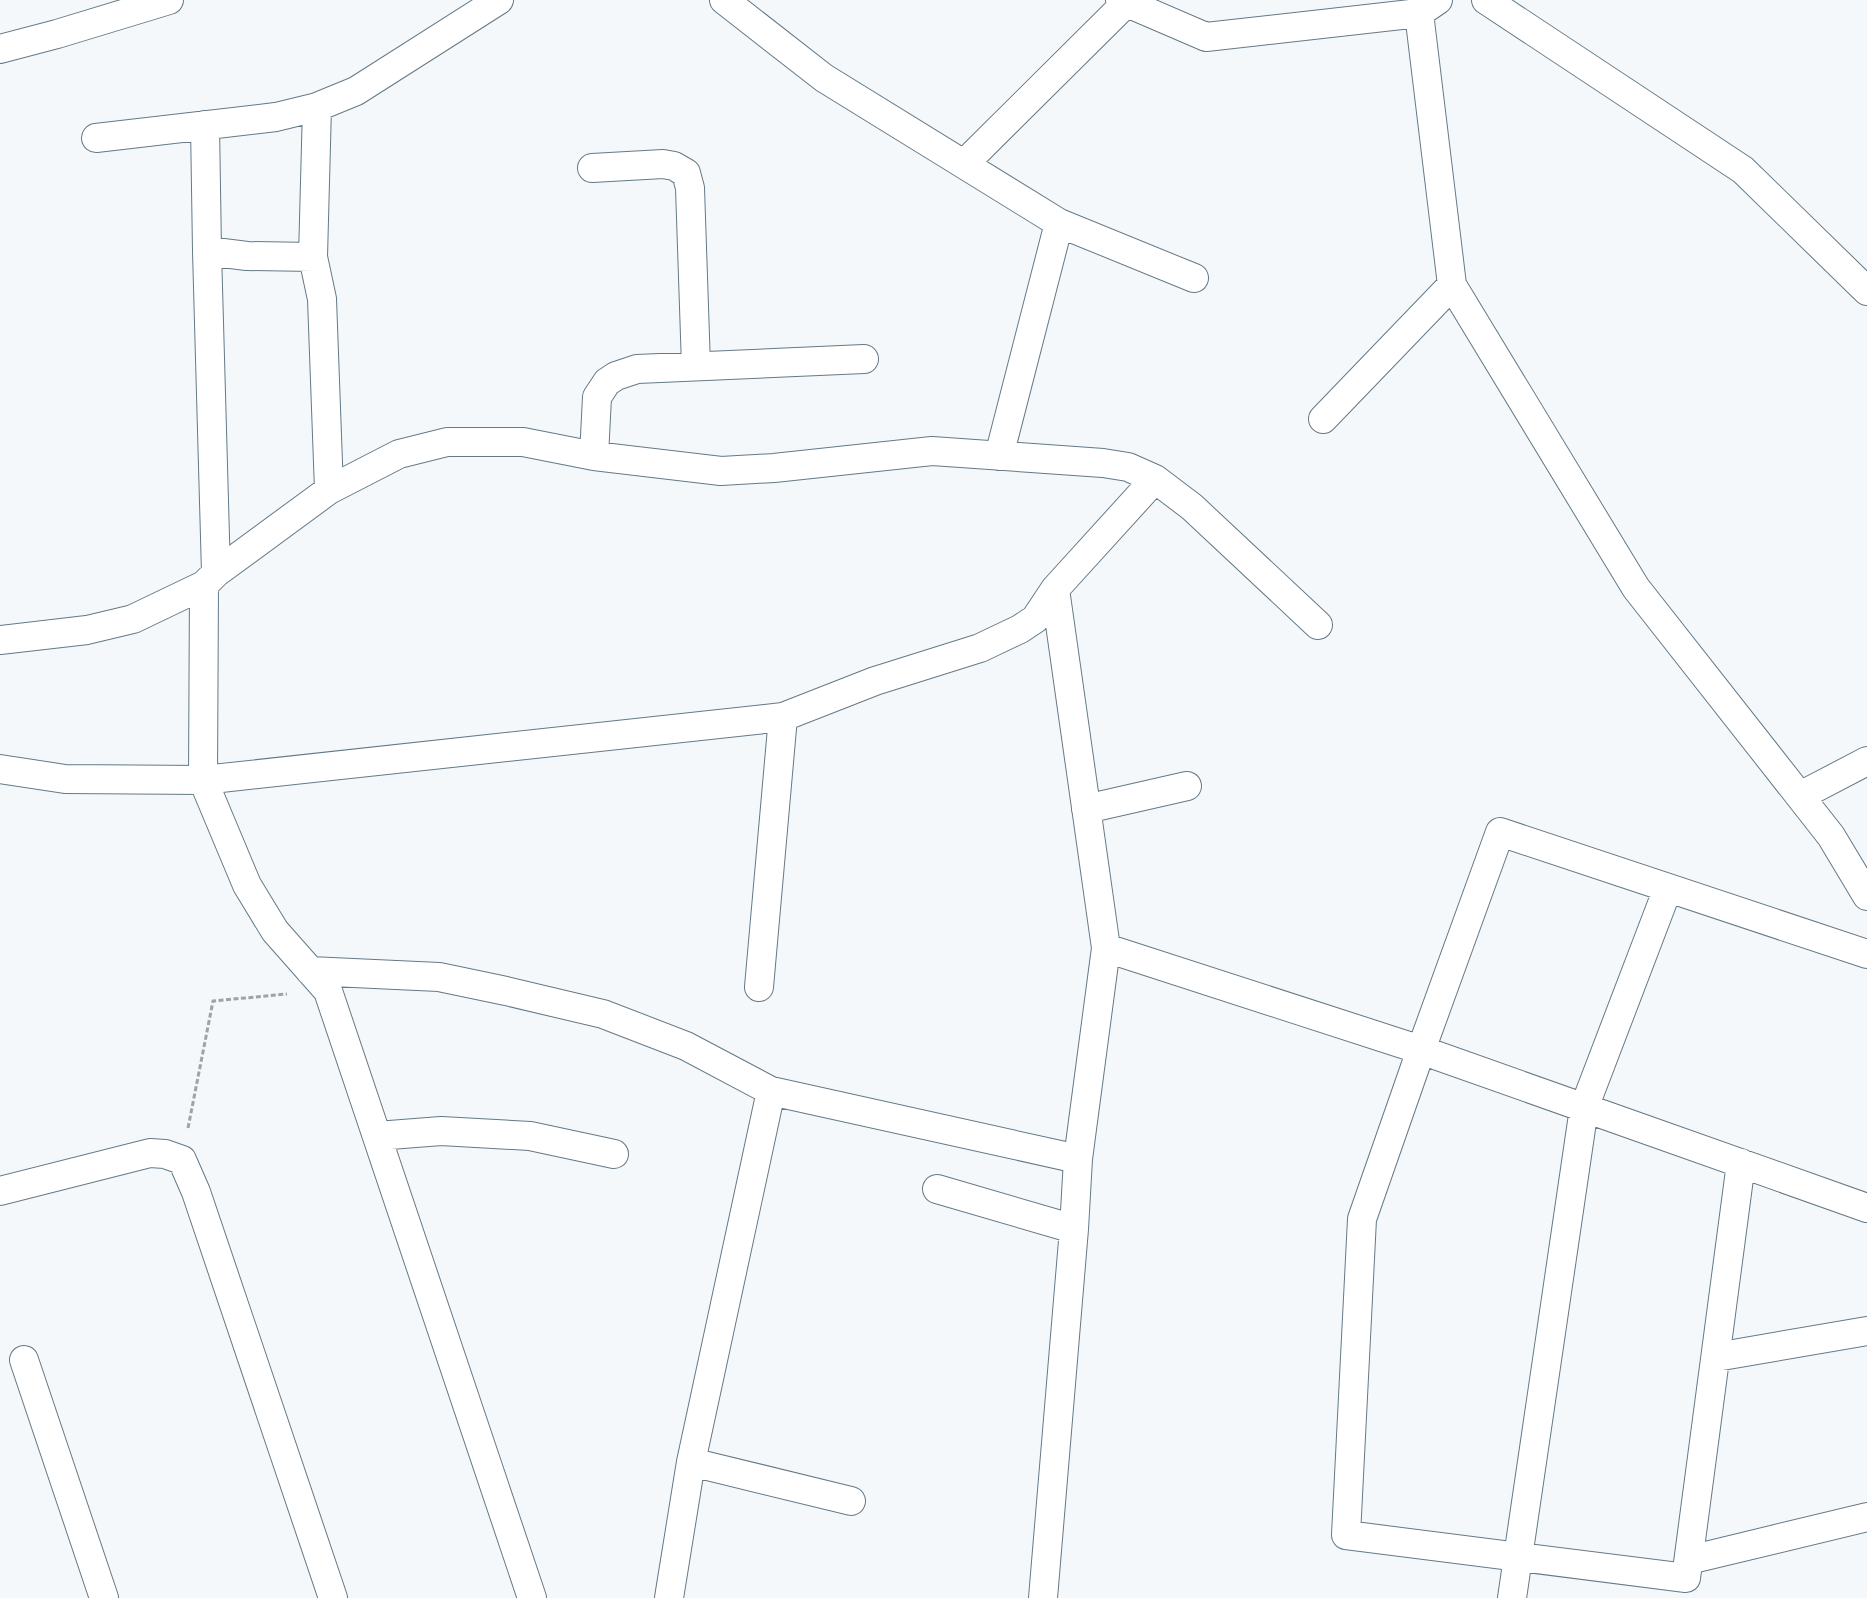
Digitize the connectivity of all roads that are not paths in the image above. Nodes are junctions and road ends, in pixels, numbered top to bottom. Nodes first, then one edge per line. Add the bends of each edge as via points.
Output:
1 (169, 0) edge
2 (724, 0) edge
3 (1486, 0) edge
4 (1123, 1) edge
5 (488, 3) edge
6 (1425, 5) edge
7 (0, 49) edge
8 (317, 107) junction
9 (205, 125) junction
10 (96, 138) dead end
11 (964, 164) junction
12 (592, 168) dead end
13 (1059, 223) junction
14 (207, 251) junction
15 (313, 257) junction
16 (1194, 278) dead end
17 (1452, 285) junction
18 (1867, 291) edge
19 (864, 359) dead end
20 (696, 366) junction
21 (1323, 419) dead end
22 (594, 456) junction
23 (999, 456) junction
24 (1155, 479) junction
25 (328, 490) junction
26 (210, 579) junction
27 (1055, 589) junction
28 (1318, 626) dead end
29 (0, 640) edge
30 (783, 718) junction
31 (1867, 761) edge
32 (0, 769) edge
33 (203, 780) junction
34 (1187, 786) dead end
35 (1800, 796) junction
36 (1086, 809) junction
37 (1668, 888) junction
38 (1867, 896) edge
39 (1106, 948) junction
40 (1867, 954) edge
41 (310, 971) junction
42 (759, 987) dead end
43 (1421, 1050) junction
44 (771, 1091) junction
45 (1584, 1108) junction
46 (376, 1136) junction
47 (614, 1154) dead end
48 (1078, 1159) junction
49 (1741, 1163) junction
50 (937, 1189) dead end
51 (0, 1191) edge
52 (1867, 1208) edge
53 (1074, 1229) junction
54 (1867, 1332) edge
55 (1716, 1357) junction
56 (24, 1360) dead end
57 (691, 1462) junction
58 (850, 1501) dead end
59 (1867, 1517) edge
60 (1518, 1557) junction
61 (1689, 1560) junction
62 (104, 1598) edge
63 (333, 1598) edge
64 (532, 1598) edge
65 (668, 1598) edge
66 (1043, 1598) edge
67 (1512, 1598) edge

1 - 7 street
2 - 11 street via 824,78
3 - 18 street via 1743,170
4 - 6 street via 1206,37
4 - 11 street
5 - 8 street via 356,91
6 - 17 street
8 - 9 street via 276,117
8 - 15 street
9 - 10 street
9 - 14 street
11 - 13 street
12 - 20 street via 663,164 686,173 690,188
13 - 16 street
13 - 23 street
14 - 15 street via 247,256
14 - 26 street
15 - 25 street via 322,299
17 - 21 street
17 - 35 street via 1636,588
19 - 20 street
20 - 22 street via 637,369 607,382 597,397
22 - 23 street via 721,471 932,451
22 - 25 street via 523,442 447,442 399,454
23 - 24 street via 1103,463 1128,467
24 - 27 street
24 - 28 street via 1192,507
25 - 26 street
26 - 29 street via 133,619 87,630
26 - 33 street
27 - 30 street via 1035,619 980,648 875,681
27 - 36 street
30 - 33 street
30 - 42 street
31 - 35 street
32 - 33 street via 65,779
33 - 41 street via 247,885 275,931
34 - 36 street
35 - 38 street via 1831,836
36 - 39 street
37 - 40 street
37 - 43 street via 1500,832
37 - 45 street
39 - 43 street
39 - 48 street
41 - 44 street via 439,978 603,1014 686,1046
41 - 46 street via 328,991
43 - 45 street
43 - 60 street via 1362,1219 1346,1535
44 - 48 street
44 - 57 street
45 - 49 street
45 - 60 street
46 - 47 street via 441,1131 530,1136
46 - 64 street
48 - 53 street
49 - 52 street
49 - 55 street
50 - 53 street
51 - 63 street via 150,1152 182,1160 199,1201
53 - 66 street
54 - 55 street
55 - 61 street
56 - 62 street
57 - 58 street
57 - 65 street
59 - 61 street
60 - 61 street via 1686,1578
60 - 67 street

